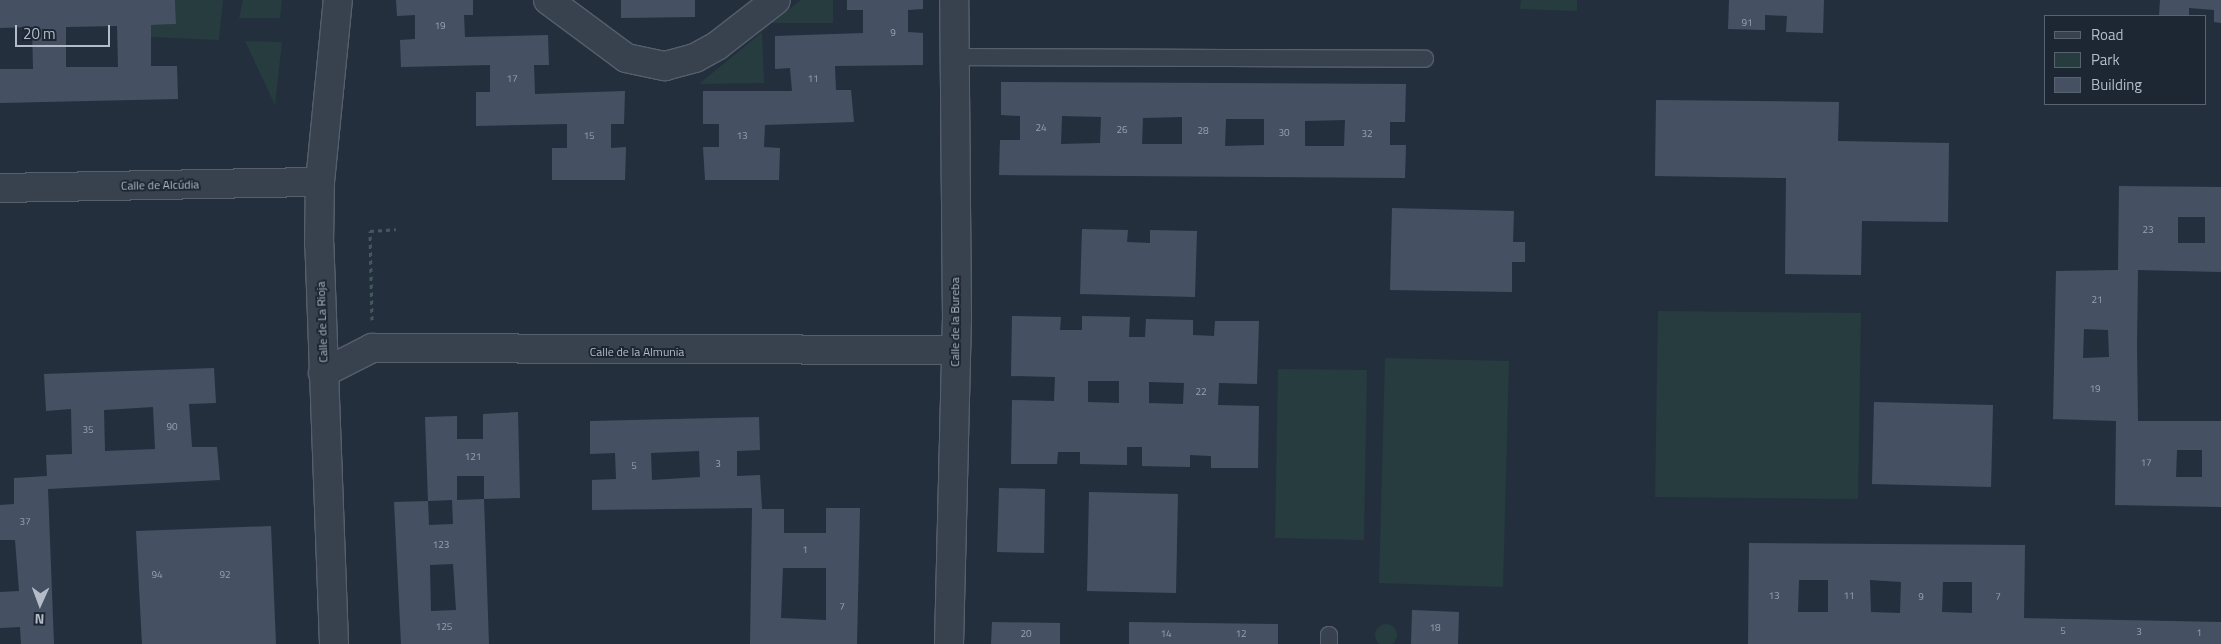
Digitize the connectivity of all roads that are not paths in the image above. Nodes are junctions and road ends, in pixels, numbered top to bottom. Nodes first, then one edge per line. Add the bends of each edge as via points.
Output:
1 (338, 0) edge
2 (548, 0) edge
3 (776, 0) edge
4 (954, 0) edge
5 (955, 56) junction
6 (1425, 59) dead end
7 (320, 182) junction
8 (0, 188) edge
9 (956, 350) junction
10 (324, 373) junction
11 (334, 644) edge
12 (949, 644) edge

1 - 7 street, Calle de La Rioja
2 - 3 street via 626,58 665,66 695,58 718,45
4 - 5 street, Calle de la Bureba
5 - 6 lane
5 - 9 street, Calle de la Bureba
7 - 8 street, Calle de Alcúdia
7 - 10 street, Calle de La Rioja
9 - 10 street, Calle de la Almunia via 372,348
9 - 12 street, Calle de la Bureba
10 - 11 street, Calle de La Rioja

